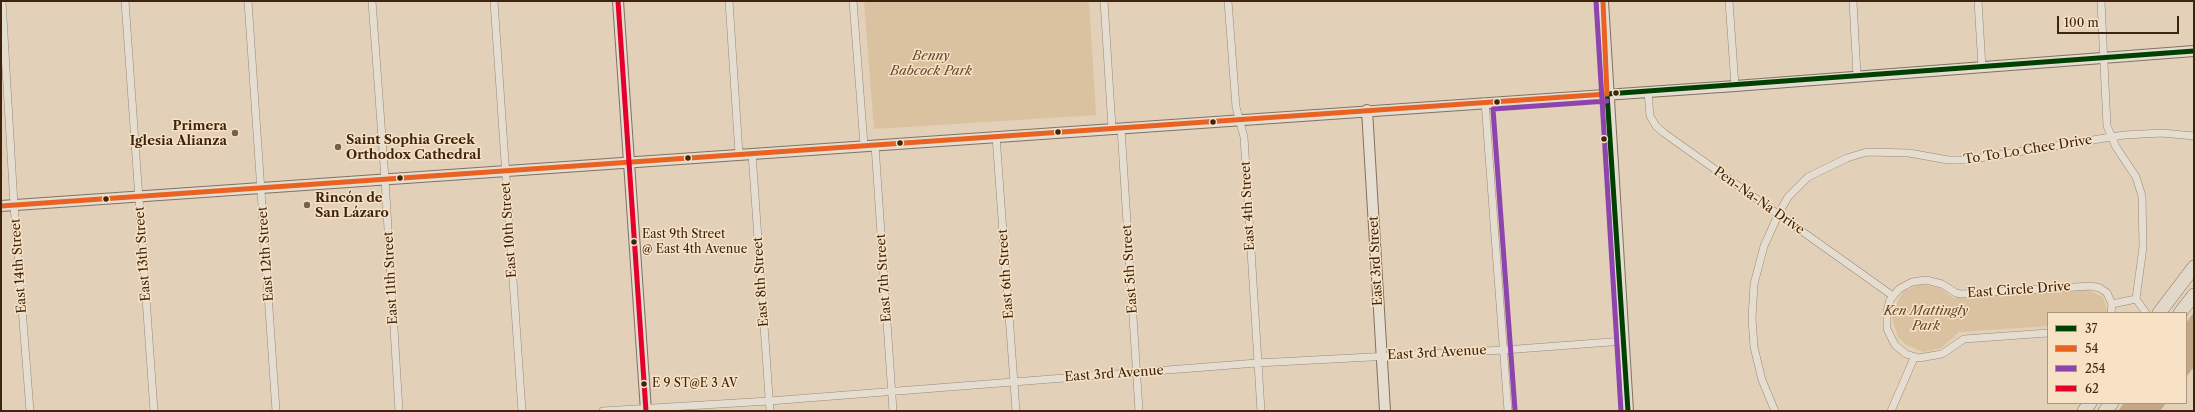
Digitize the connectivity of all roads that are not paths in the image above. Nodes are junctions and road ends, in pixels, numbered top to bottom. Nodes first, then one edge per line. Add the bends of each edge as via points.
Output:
1 (2, 1) edge
2 (125, 1) edge
3 (248, 1) edge
4 (372, 1) edge
5 (494, 1) edge
6 (618, 1) edge
7 (729, 1) edge
8 (854, 1) edge
9 (1104, 1) edge
10 (1228, 1) edge
11 (1602, 1) edge
12 (1729, 1) edge
13 (1853, 1) edge
14 (1978, 1) edge
15 (2101, 1) edge
16 (2194, 51) edge
17 (2104, 58) junction
18 (1982, 67) junction
19 (1857, 76) junction
20 (1735, 86) junction
21 (1648, 92) junction
22 (1608, 94) junction
23 (1485, 102) junction
24 (1367, 110) junction
25 (1240, 119) junction
26 (1116, 128) junction
27 (996, 136) junction
28 (2194, 136) edge
29 (2111, 137) junction
30 (864, 145) junction
31 (874, 145) junction
32 (752, 153) junction
33 (739, 154) junction
34 (630, 162) junction
35 (504, 171) junction
36 (386, 179) junction
37 (262, 188) junction
38 (140, 196) junction
39 (14, 205) junction
40 (1, 206) edge
41 (1778, 213) junction
42 (2194, 267) edge
43 (2194, 295) edge
44 (1893, 296) junction
45 (2136, 299) junction
46 (2112, 304) junction
47 (2111, 312) edge
48 (2145, 312) edge
49 (2160, 312) edge
50 (2181, 312) edge
51 (2047, 333) edge
52 (1624, 340) junction
53 (1504, 350) junction
54 (1381, 355) junction
55 (1914, 358) junction
56 (1257, 363) junction
57 (1137, 372) junction
58 (1014, 382) junction
59 (891, 391) junction
60 (769, 401) junction
61 (646, 409) edge
62 (30, 411) edge
63 (154, 411) edge
64 (276, 411) edge
65 (399, 411) edge
66 (522, 411) edge
67 (603, 411) edge
68 (770, 411) edge
69 (893, 411) edge
70 (1016, 411) edge
71 (1139, 411) edge
72 (1261, 411) edge
73 (1385, 411) edge
74 (1508, 411) edge
75 (1628, 411) edge
76 (1775, 411) edge
77 (1891, 411) edge

1 - 39 street, East 14th Street
2 - 38 street, East 13th Street
3 - 37 street, East 12th Street
4 - 36 street, East 11th Street
5 - 35 street, East 10th Street
6 - 34 main road
7 - 33 street
8 - 30 street
9 - 26 street, East 5th Street
10 - 25 street, East 4th Street via 1236,107
11 - 22 main road
12 - 20 street
13 - 19 street
14 - 18 street
15 - 17 street
16 - 17 main road
17 - 18 main road
17 - 29 street via 2105,112
18 - 19 main road
19 - 20 main road
20 - 21 main road
21 - 22 main road
21 - 41 street, Pen-Na-Na Drive via 1650,116 1660,130
22 - 23 main road
22 - 52 main road
23 - 24 main road
23 - 53 street
24 - 25 main road
24 - 54 main road, East 3rd Street
25 - 26 main road
25 - 56 street, East 4th Street via 1244,137
26 - 27 main road
26 - 57 street, East 5th Street
27 - 31 main road
27 - 58 street, East 6th Street
28 - 29 street, To To Lo Chee Drive via 2162,133
29 - 41 street, To To Lo Chee Drive via 1967,160 1900,152 1861,154 1808,177 1788,197
29 - 45 street via 2132,168 2142,196 2143,248
30 - 31 main road
30 - 32 main road
31 - 59 street, East 7th Street
32 - 33 main road
32 - 60 street, East 8th Street
33 - 34 main road
34 - 35 main road
34 - 61 main road
35 - 36 main road
35 - 66 street, East 10th Street
36 - 37 main road
36 - 65 street, East 11th Street
37 - 38 main road
37 - 64 street, East 12th Street
38 - 39 main road
38 - 63 street, East 13th Street
39 - 40 main road
39 - 62 street, East 14th Street
41 - 44 street, Pen-Na-Na Drive
41 - 76 street, To To Lo Chee Drive via 1757,270 1752,308 1756,357
42 - 49 highway
43 - 50 highway
44 - 46 street, East Circle Drive via 1903,286 1922,280 1942,284 1961,294 2087,286 2104,290
44 - 55 street via 1887,311 1888,332 1897,347
45 - 46 street
45 - 48 street
46 - 47 street
51 - 55 street via 1964,339 1939,355
52 - 53 street, East 3rd Avenue
52 - 75 main road
53 - 54 street, East 3rd Avenue
53 - 74 street
54 - 56 street, East 3rd Avenue
54 - 73 main road, East 3rd Street
55 - 77 street
56 - 57 street, East 3rd Avenue
56 - 72 street, East 4th Street
57 - 58 street, East 3rd Avenue
57 - 71 street, East 5th Street
58 - 59 street, East 3rd Avenue
58 - 70 street, East 6th Street
59 - 60 street, East 3rd Avenue
59 - 69 street, East 7th Street
60 - 61 street, East 3rd Avenue
60 - 68 street, East 8th Street
61 - 67 street, East 3rd Avenue

